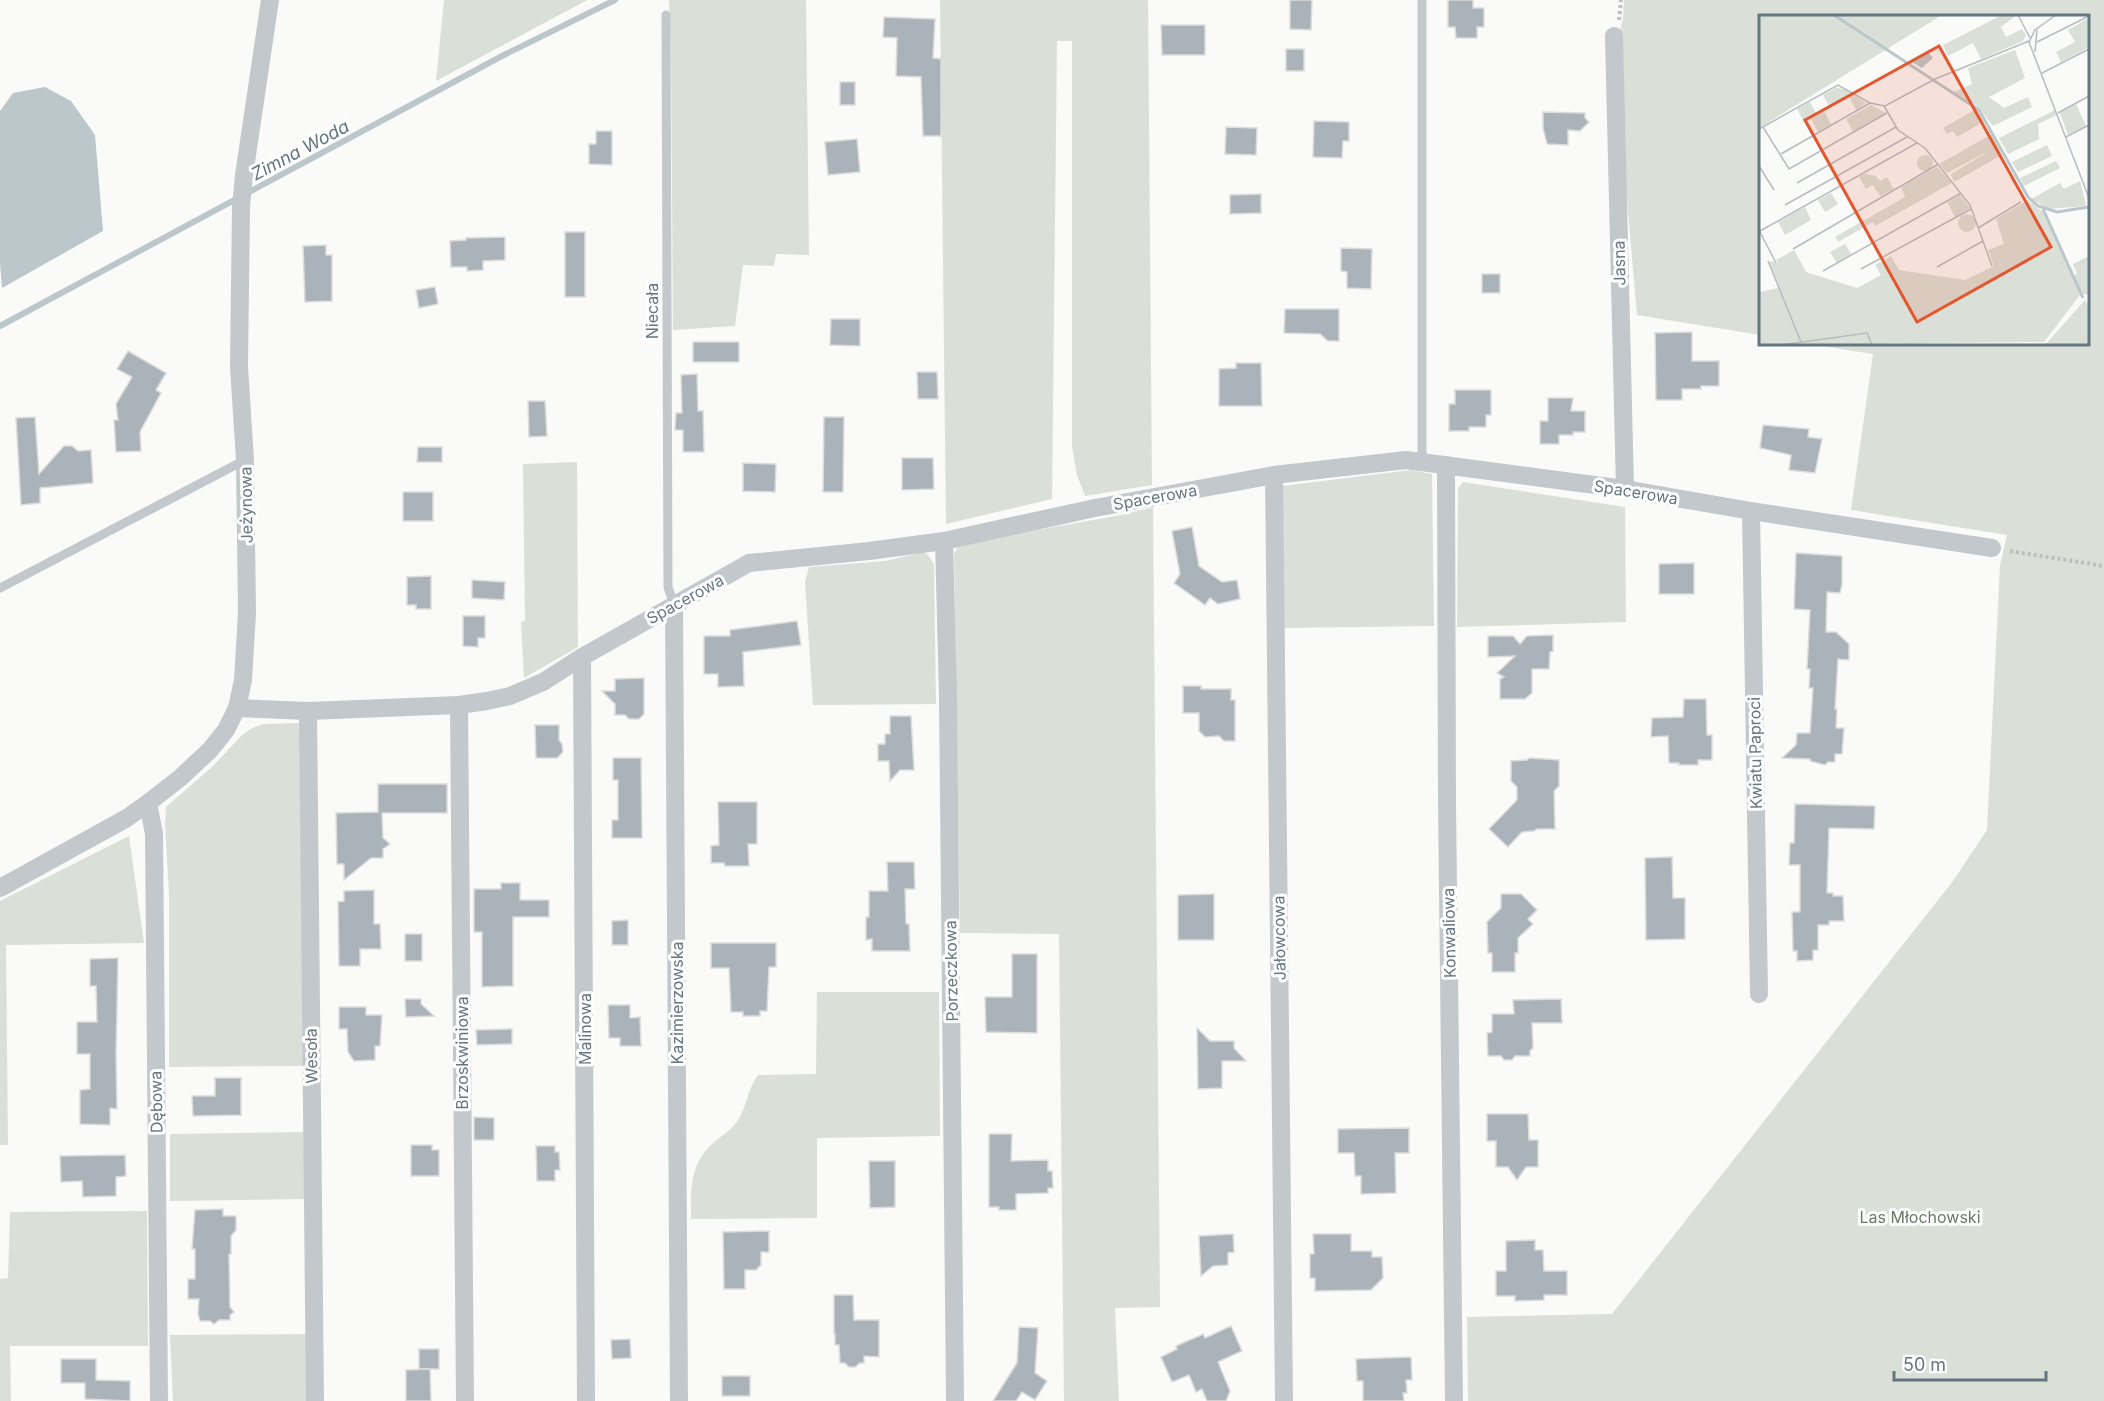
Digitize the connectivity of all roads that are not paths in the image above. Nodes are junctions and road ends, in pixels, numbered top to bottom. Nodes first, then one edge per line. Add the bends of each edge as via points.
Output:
1 (270, 0) edge
2 (1422, 0) edge
3 (666, 15) dead end
4 (1614, 36) dead end
5 (245, 460) junction
6 (1422, 461) junction
7 (1446, 465) junction
8 (1274, 475) junction
9 (1625, 489) junction
10 (1751, 511) junction
11 (944, 542) junction
12 (1992, 548) road end
13 (0, 588) edge
14 (674, 605) junction
15 (582, 657) junction
16 (459, 705) junction
17 (237, 708) junction
18 (308, 711) junction
19 (148, 803) junction
20 (0, 888) edge
21 (1759, 994) dead end
22 (159, 1401) edge
23 (315, 1401) edge
24 (465, 1401) edge
25 (586, 1401) edge
26 (679, 1401) edge
27 (956, 1401) edge
28 (1284, 1401) edge
29 (1455, 1401) edge

1 - 5 street, Jeżynowa via 241,207 239,367
2 - 6 lane
3 - 14 lane, Niecała via 669,587
4 - 9 street, Jasna
5 - 13 lane
5 - 17 street, Jeżynowa via 247,614 243,680
6 - 7 street, Spacerowa
6 - 8 street, Spacerowa
7 - 9 street, Spacerowa
7 - 29 street, Konwaliowa
8 - 11 street, Spacerowa via 1095,508
8 - 28 street, Jałowcowa
9 - 10 street, Spacerowa
10 - 12 street, Spacerowa
10 - 21 street, Kwiatu Paproci
11 - 14 street, Spacerowa via 749,563
11 - 27 street, Porzeczkowa
14 - 15 street, Spacerowa
14 - 26 street, Kazimierzowska
15 - 16 street, Spacerowa via 543,682 510,696
15 - 25 street, Malinowa
16 - 18 street, Spacerowa
16 - 24 street, Brzoskwiniowa
17 - 18 street, Spacerowa
17 - 19 street, Jeżynowa via 210,750
18 - 23 street, Wesoła
19 - 20 street, Jeżynowa
19 - 22 street, Dębowa via 154,834

